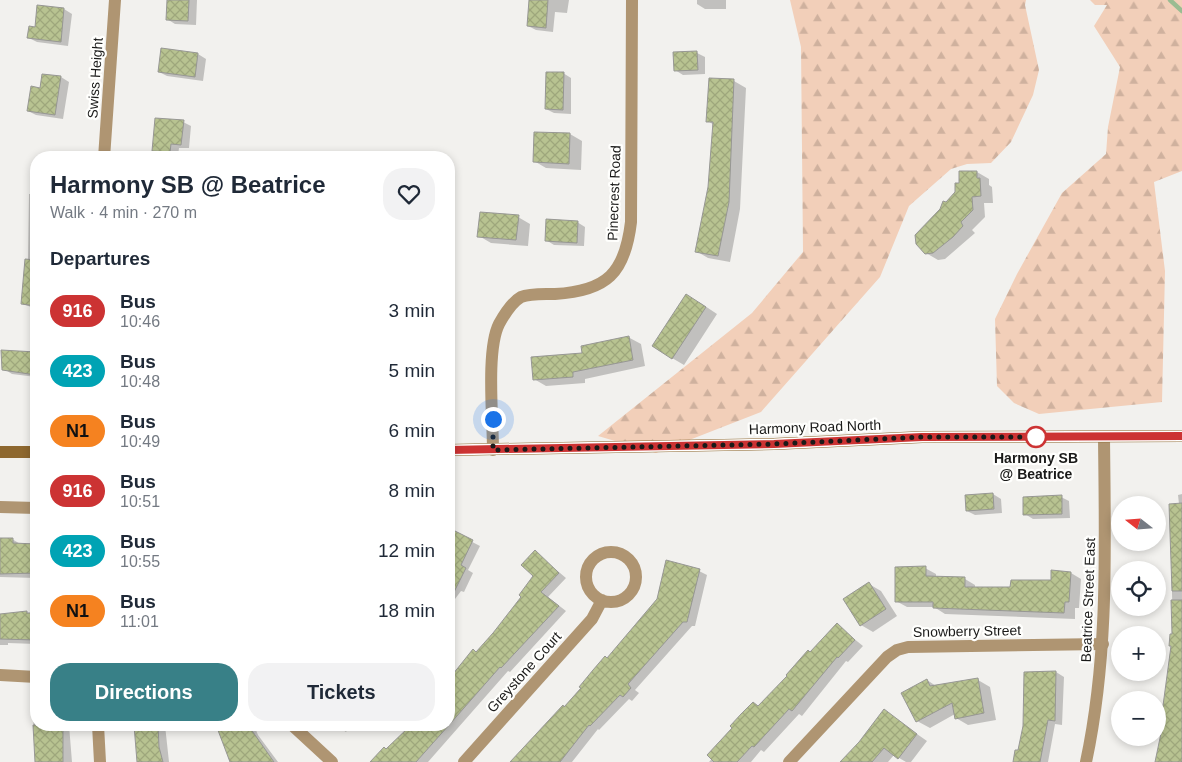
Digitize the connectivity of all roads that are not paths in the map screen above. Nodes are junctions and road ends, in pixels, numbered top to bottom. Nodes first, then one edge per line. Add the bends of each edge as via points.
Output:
1 (116, 0) edge
2 (632, 0) edge
3 (105, 151) edge
4 (1182, 436) edge
5 (1104, 437) junction
6 (455, 450) edge
7 (493, 450) junction
8 (0, 452) edge
9 (30, 452) edge
10 (0, 507) edge
11 (30, 508) edge
12 (602, 600) dead end
13 (1103, 644) junction
14 (0, 675) edge
15 (30, 677) edge
16 (98, 731) edge
17 (298, 731) edge
18 (100, 762) edge
19 (332, 762) edge
20 (464, 762) edge
21 (788, 762) edge
22 (1086, 762) edge

1 - 3 street, Swiss Height
2 - 7 street, Pinecrest Road via 629,243 611,278 575,292 521,297 498,325 494,346
4 - 5 main road, Harmony Road North
5 - 7 main road, Harmony Road North via 922,437 774,444
5 - 13 street, Beatrice Street East via 1106,597
6 - 7 main road, Harmony Road North
8 - 9 main road
10 - 11 street
12 - 20 street, Greystone Court via 592,619
13 - 21 street, Snowberry Street via 908,647 897,650
13 - 22 street, Beatrice Street East
14 - 15 street
16 - 18 street
17 - 19 street

